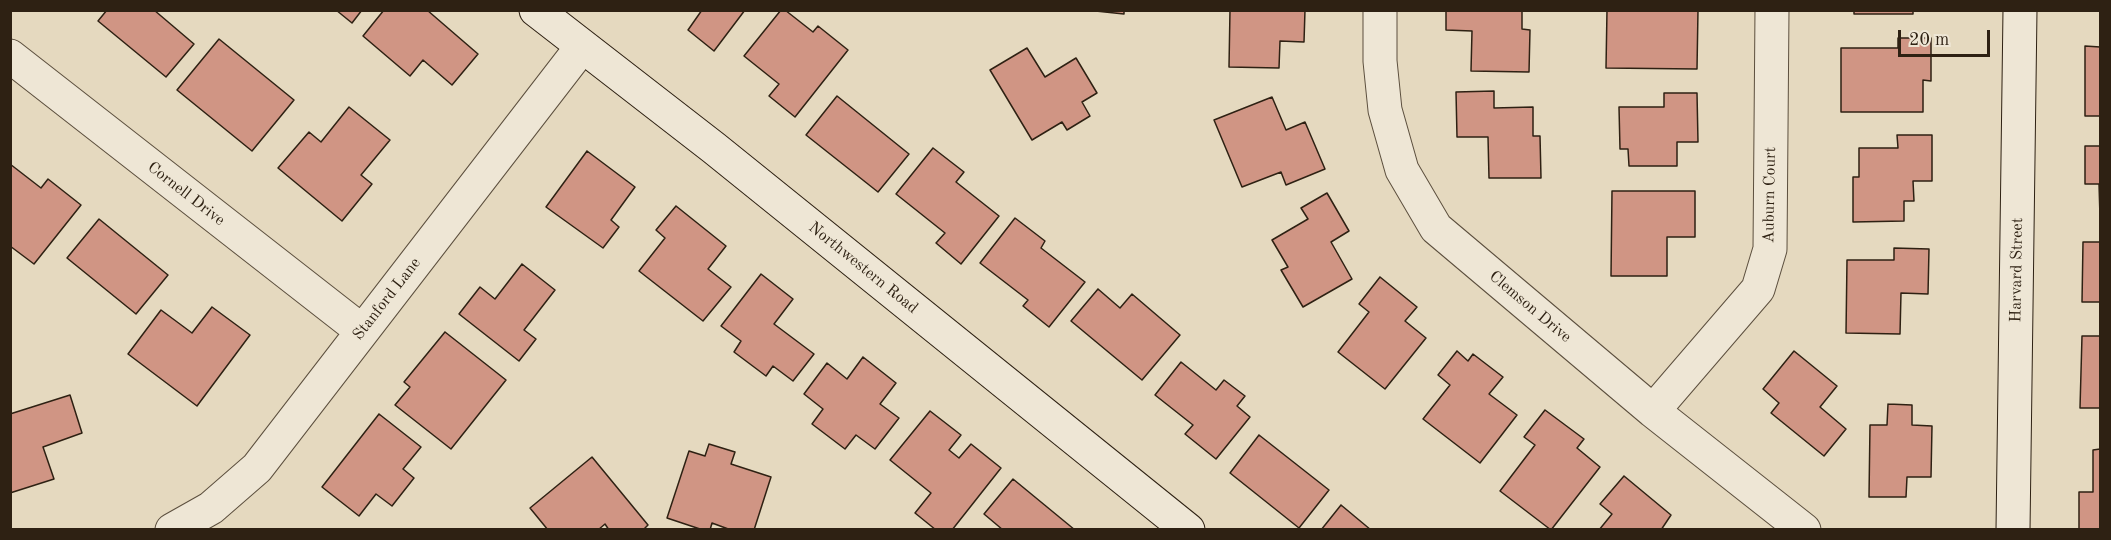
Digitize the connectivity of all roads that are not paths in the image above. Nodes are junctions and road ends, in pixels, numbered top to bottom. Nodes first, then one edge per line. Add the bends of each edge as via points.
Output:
1 (536, 10) edge
2 (1380, 10) edge
3 (1772, 10) edge
4 (2020, 10) edge
5 (581, 48) junction
6 (10, 56) edge
7 (362, 331) junction
8 (1653, 411) junction
9 (172, 530) edge
10 (1188, 530) edge
11 (1803, 530) edge
12 (2013, 530) edge

1 - 5 street, Northwestern Road
2 - 8 street, Clemson Drive via 1384,110 1402,170 1436,228
3 - 8 street, Auburn Court via 1770,249 1758,289
4 - 12 street, Harvard Street
5 - 7 street, Stanford Lane
5 - 10 street, Northwestern Road via 714,148
6 - 7 street, Cornell Drive
7 - 9 street, Stanford Lane via 257,468 211,508
8 - 11 street, Clemson Drive

